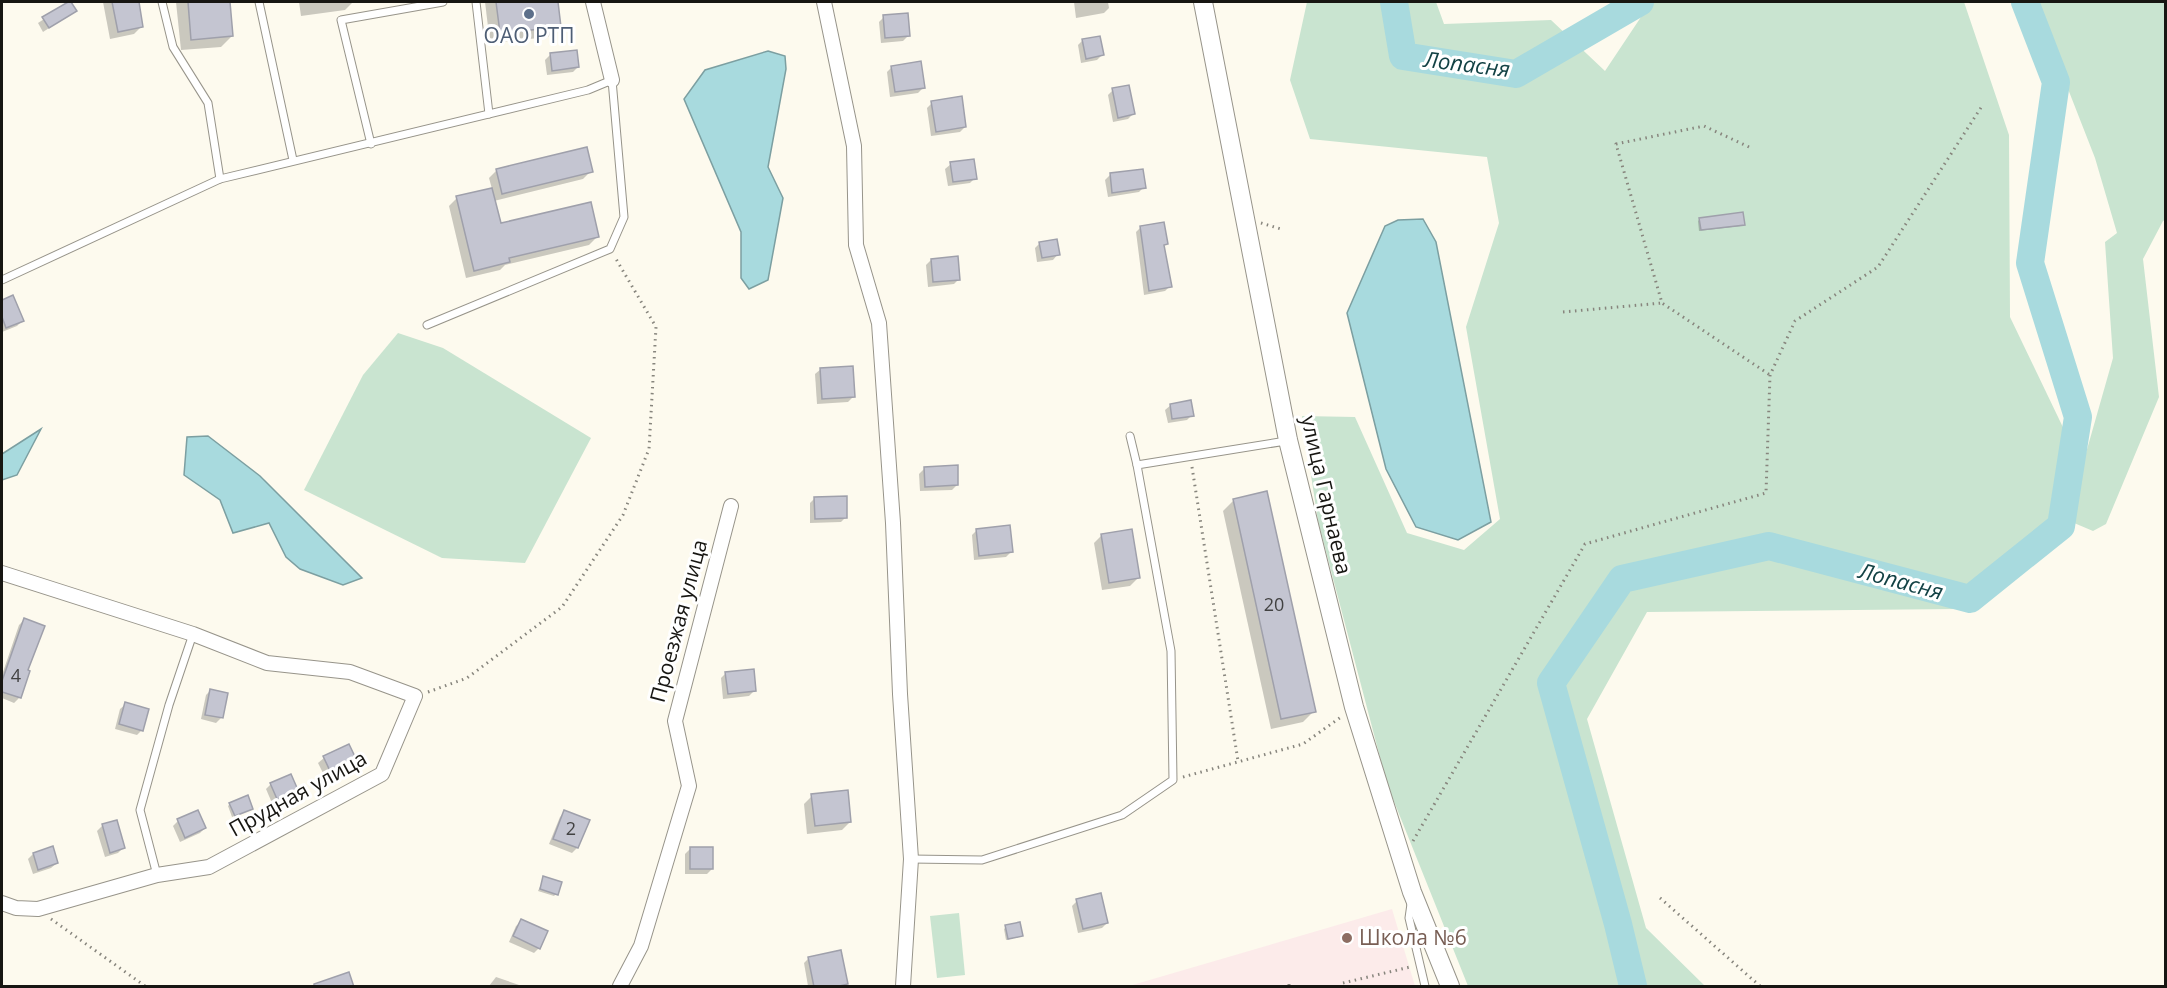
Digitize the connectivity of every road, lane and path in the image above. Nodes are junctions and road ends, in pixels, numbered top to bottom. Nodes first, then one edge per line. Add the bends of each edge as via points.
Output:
1 (162, 2) edge
2 (259, 2) edge
3 (443, 2) edge
4 (476, 2) edge
5 (593, 2) edge
6 (824, 2) edge
7 (1203, 2) edge
8 (612, 80) junction
9 (1982, 106) dead end
10 (489, 114) junction
11 (371, 144) junction
12 (1749, 147) dead end
13 (293, 160) junction
14 (220, 179) junction
15 (610, 249) junction
16 (2, 280) edge
17 (1662, 303) junction
18 (1563, 312) dead end
19 (427, 325) dead end
20 (1770, 375) junction
21 (1130, 436) dead end
22 (1288, 440) junction
23 (1191, 456) junction
24 (1137, 465) junction
25 (731, 506) dead end
26 (2, 574) edge
27 (193, 634) junction
28 (415, 696) junction
29 (1354, 707) junction
30 (1238, 762) junction
31 (1173, 780) junction
32 (911, 859) junction
33 (1402, 861) junction
34 (157, 875) junction
35 (1412, 892) junction
36 (1660, 898) dead end
37 (2, 903) edge
38 (38, 909) junction
39 (1410, 967) dead end
40 (1343, 983) dead end
41 (145, 987) edge
42 (620, 987) edge
43 (903, 987) edge
44 (1425, 987) edge
45 (1450, 987) edge
46 (1760, 987) edge

1 - 14 lane via 173,47 208,103
2 - 13 lane
3 - 11 lane via 341,20
4 - 10 lane
5 - 8 street
6 - 32 street via 854,146 856,245 879,323
7 - 22 street, улица Гарнаева
8 - 10 lane via 588,90
8 - 15 lane via 624,217
9 - 20 path via 1878,267 1795,321
10 - 11 lane
11 - 13 lane
12 - 17 path via 1704,126 1616,144
13 - 14 lane
14 - 16 lane
15 - 19 lane
15 - 28 path via 656,327 649,449 623,515 562,606 467,678
17 - 18 path
17 - 20 path
20 - 33 path via 1766,494 1585,544
21 - 24 lane
22 - 23 lane
22 - 29 street, улица Гарнаева
23 - 24 lane
23 - 30 path
24 - 31 lane via 1171,651
25 - 42 street, Проезжая улица via 675,721 689,786 641,946
26 - 27 street
27 - 28 street via 267,663 350,672
27 - 34 lane via 140,810
28 - 34 street, Прудная улица via 382,774 209,867
29 - 30 path via 1303,744
29 - 33 street, улица Гарнаева
30 - 31 path
31 - 32 lane via 1122,815 982,860
32 - 43 street
33 - 35 street, улица Гарнаева
34 - 38 street, Прудная улица
35 - 44 lane via 1409,918
35 - 45 street, улица Гарнаева
36 - 46 path
37 - 38 street, Прудная улица
38 - 41 path
39 - 40 path

